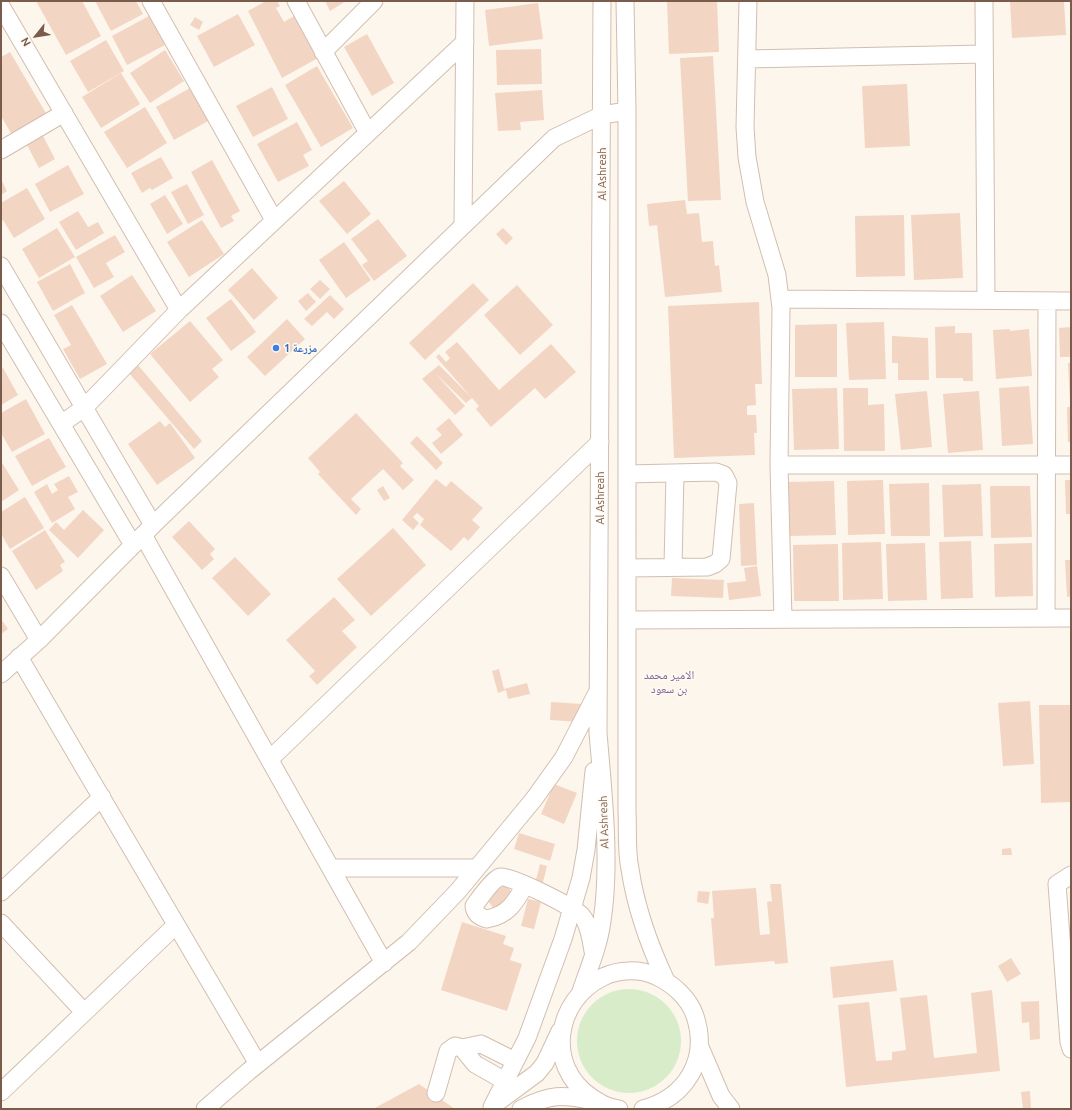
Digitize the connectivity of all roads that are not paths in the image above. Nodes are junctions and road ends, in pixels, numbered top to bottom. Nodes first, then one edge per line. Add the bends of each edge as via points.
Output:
1 (151, 1) edge
2 (296, 1) edge
3 (374, 1) edge
4 (465, 1) edge
5 (602, 1) edge
6 (625, 1) edge
7 (748, 1) edge
8 (984, 1) edge
9 (1, 6) edge
10 (465, 42) junction
11 (324, 52) junction
12 (984, 54) junction
13 (747, 58) junction
14 (627, 111) junction
15 (64, 113) junction
16 (602, 115) junction
17 (368, 133) junction
18 (1, 150) edge
19 (274, 220) junction
20 (463, 225) junction
21 (1, 266) edge
22 (780, 299) junction
23 (986, 300) junction
24 (1047, 301) junction
25 (1071, 301) edge
26 (179, 310) junction
27 (1, 323) edge
28 (84, 408) junction
29 (61, 424) junction
30 (600, 442) junction
31 (779, 465) junction
32 (1047, 465) junction
33 (1071, 465) edge
34 (675, 473) junction
35 (627, 474) junction
36 (143, 535) junction
37 (673, 567) junction
38 (627, 568) junction
39 (1, 576) edge
40 (1046, 618) junction
41 (1071, 618) edge
42 (783, 619) junction
43 (627, 620) junction
44 (38, 640) junction
45 (19, 657) junction
46 (1, 674) edge
47 (598, 690) junction
48 (598, 733) junction
49 (270, 759) junction
50 (102, 797) junction
51 (332, 868) junction
52 (477, 868) junction
53 (1071, 876) edge
54 (525, 885) dead end
55 (1, 892) edge
56 (572, 908) junction
57 (1, 923) edge
58 (176, 925) junction
59 (594, 955) junction
60 (384, 963) junction
61 (666, 980) junction
62 (581, 991) junction
63 (84, 1012) junction
64 (562, 1028) junction
65 (700, 1047) junction
66 (462, 1048) junction
67 (1071, 1048) edge
68 (515, 1061) junction
69 (258, 1064) junction
70 (505, 1081) junction
71 (1, 1092) edge
72 (436, 1093) dead end
73 (600, 1103) junction
74 (492, 1108) edge
75 (655, 1108) edge
76 (205, 1109) edge
77 (521, 1109) edge
78 (619, 1109) edge
79 (731, 1109) edge

1 - 19 street
2 - 11 street
3 - 11 street
4 - 10 street
5 - 16 street, Al Ashreah
6 - 14 street
7 - 13 street
8 - 12 street
9 - 15 street
10 - 17 street
10 - 20 street
11 - 17 street
12 - 13 street
12 - 23 street
13 - 22 street via 747,157 756,202 777,275
14 - 16 street
14 - 35 street
15 - 18 street
15 - 26 street
16 - 20 street via 554,138
16 - 30 street, Al Ashreah
17 - 19 street
19 - 26 street
20 - 36 street
21 - 28 street
22 - 23 street
22 - 31 street
23 - 24 street
24 - 25 street
24 - 32 street
26 - 28 street
27 - 29 street
28 - 29 street
28 - 36 street
29 - 36 street
30 - 47 street, Al Ashreah
30 - 49 street
31 - 32 street
31 - 42 street
32 - 33 street
32 - 40 street
34 - 35 street
34 - 37 street
34 - 37 street via 716,472 724,475 728,483 721,559 707,567
35 - 38 street
36 - 44 street
36 - 49 street
37 - 38 street
38 - 43 street
39 - 44 street
40 - 41 street
40 - 42 street
42 - 43 street
43 - 61 street via 629,868 640,917
44 - 45 street
45 - 46 street
45 - 50 street
47 - 48 street, Al Ashreah
47 - 52 street via 564,757 534,800
48 - 56 street via 586,850
48 - 59 street, Al Ashreah via 604,813 605,875 602,921
49 - 51 street
50 - 55 street
50 - 58 street
51 - 52 street
51 - 60 street
52 - 60 street via 409,942
53 - 67 street via 1057,884
54 - 56 street
56 - 59 street via 583,916
56 - 68 street via 527,1038
57 - 63 street
58 - 63 street
58 - 69 street
59 - 62 street, Al Ashreah
60 - 69 street
61 - 62 street via 650,974 626,971 591,982
61 - 65 street via 681,993 693,1011 699,1029
62 - 64 street via 570,1006
63 - 71 street
64 - 73 street via 561,1049 568,1071 584,1093
64 - 74 street via 545,1063 537,1073
65 - 75 street via 694,1068 684,1085
65 - 79 street via 721,1096
66 - 68 street via 481,1044
66 - 70 street via 475,1064
66 - 72 street via 455,1046 448,1051
68 - 70 street
69 - 76 street
70 - 74 street
73 - 77 street via 572,1096 552,1096
73 - 78 street

